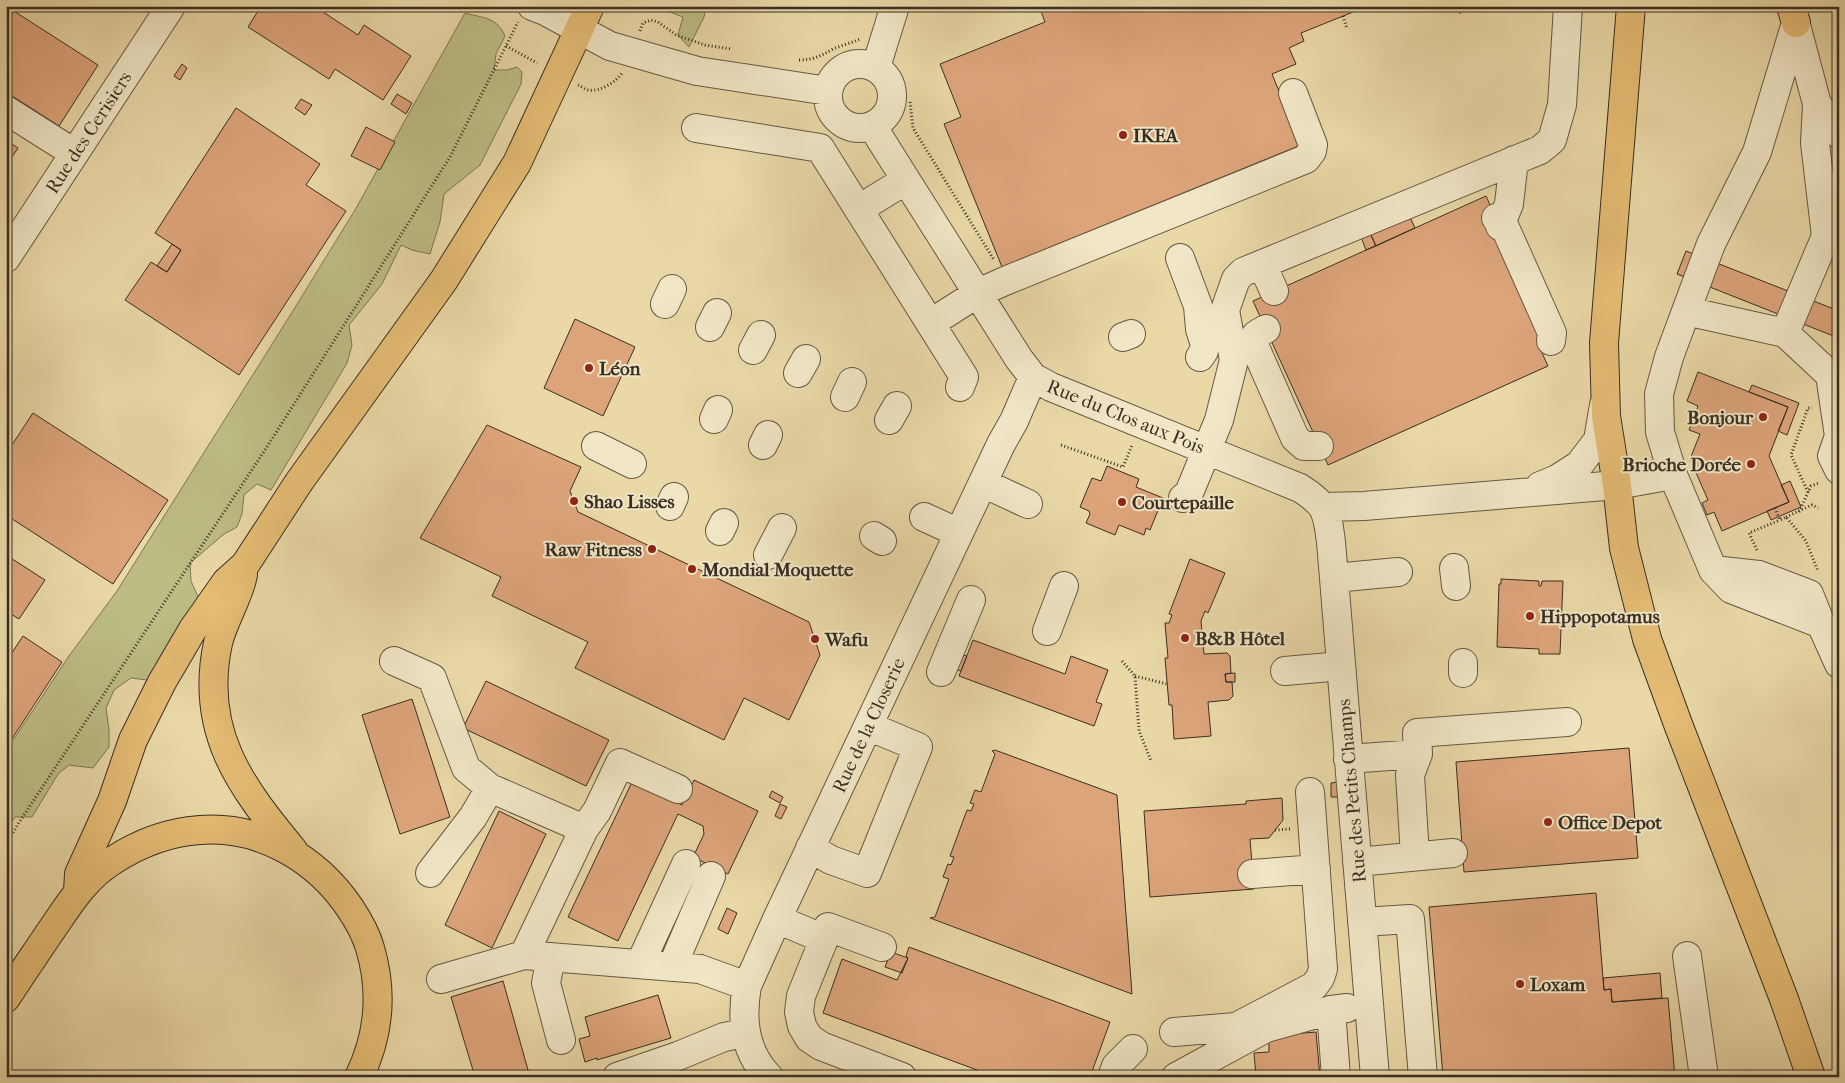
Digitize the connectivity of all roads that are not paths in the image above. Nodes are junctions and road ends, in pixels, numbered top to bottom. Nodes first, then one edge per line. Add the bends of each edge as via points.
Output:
1 (171, 6) edge
2 (895, 6) edge
3 (1568, 6) edge
4 (1631, 6) edge
5 (1793, 15) edge
6 (524, 16) edge
7 (585, 18) edge
8 (876, 67) junction
9 (828, 91) junction
10 (1293, 93) dead end
11 (1817, 104) junction
12 (6, 110) edge
13 (875, 125) junction
14 (696, 128) dead end
15 (1839, 134) edge
16 (74, 153) junction
17 (1514, 160) junction
18 (906, 180) junction
19 (865, 225) junction
20 (6, 258) edge
21 (1180, 258) dead end
22 (1262, 264) junction
23 (1274, 292) dead end
24 (978, 293) junction
25 (1226, 302) junction
26 (1195, 307) junction
27 (1686, 312) junction
28 (1266, 329) dead end
29 (932, 331) junction
30 (1785, 333) junction
31 (1552, 341) dead end
32 (1200, 357) dead end
33 (1033, 377) junction
34 (960, 387) dead end
35 (1605, 398) junction
36 (1839, 436) edge
37 (596, 446) dead end
38 (1319, 446) dead end
39 (1207, 450) junction
40 (632, 464) dead end
41 (1673, 475) junction
42 (1833, 475) edge
43 (983, 483) junction
44 (1617, 485) junction
45 (1521, 493) junction
46 (1183, 498) dead end
47 (1028, 504) dead end
48 (1323, 507) junction
49 (924, 517) dead end
50 (782, 528) dead end
51 (959, 533) junction
52 (768, 555) dead end
53 (245, 565) junction
54 (1398, 572) dead end
55 (1334, 578) junction
56 (934, 585) junction
57 (1064, 586) dead end
58 (1047, 631) dead end
59 (394, 661) dead end
60 (1839, 664) edge
61 (1341, 666) junction
62 (1285, 671) dead end
63 (941, 672) dead end
64 (1567, 722) dead end
65 (868, 726) junction
66 (1418, 754) junction
67 (1348, 759) junction
68 (490, 788) junction
69 (678, 788) dead end
70 (1310, 792) dead end
71 (584, 829) junction
72 (810, 848) junction
73 (1453, 853) dead end
74 (297, 855) junction
75 (1415, 856) junction
76 (1357, 862) junction
77 (686, 864) dead end
78 (1316, 869) junction
79 (430, 873) dead end
80 (1252, 874) dead end
81 (711, 876) dead end
82 (78, 891) junction
83 (1319, 909) junction
84 (1362, 914) junction
85 (777, 919) junction
86 (824, 939) junction
87 (882, 947) dead end
88 (524, 955) junction
89 (1687, 956) dead end
90 (551, 957) junction
91 (640, 964) junction
92 (672, 967) junction
93 (441, 979) dead end
94 (747, 986) junction
95 (8, 992) edge
96 (1368, 1007) junction
97 (1331, 1010) junction
98 (1174, 1032) dead end
99 (745, 1033) junction
100 (561, 1040) dead end
101 (1133, 1049) dead end
102 (757, 1072) edge
103 (359, 1077) edge
104 (617, 1077) edge
105 (902, 1077) edge
106 (1112, 1077) edge
107 (1176, 1077) edge
108 (1336, 1077) edge
109 (1375, 1077) edge
110 (1423, 1077) edge
111 (1704, 1077) edge
112 (1811, 1077) edge

1 - 16 street, Rue des Cerisiers
2 - 8 street
3 - 17 street via 1559,41 1555,100 1562,105 1552,140 1540,150
4 - 35 main road via 1604,343
5 - 11 street
5 - 27 street via 1758,152 1711,244
6 - 7 street via 545,11
7 - 9 street via 610,46 697,71
7 - 53 main road via 517,163 444,280 299,482
8 - 9 street via 861,63 846,66 831,81
8 - 13 street via 890,81 893,96 889,111
9 - 13 street via 831,110 845,125 855,128
10 - 24 street via 1313,145 1306,159
11 - 15 street
11 - 30 street via 1815,142 1826,236
12 - 16 street
13 - 18 street, Rue du Clos aux Pois
14 - 19 street via 747,141 799,149 820,148 837,183
16 - 20 street, Rue des Cerisiers
17 - 22 street
17 - 31 street via 1509,204 1498,222 1502,220 1504,223 1552,333
18 - 19 street
18 - 24 street, Rue du Clos aux Pois
19 - 29 street
21 - 26 street
22 - 23 street
22 - 25 street via 1238,276
24 - 29 street
24 - 33 street, Rue du Clos aux Pois
25 - 26 street via 1215,307
25 - 39 street via 1224,315 1234,360 1219,420
26 - 32 street via 1205,345
27 - 30 street
27 - 41 street via 1659,394 1660,432
28 - 38 street via 1253,338 1254,344 1295,438 1304,446
29 - 34 street via 964,377
30 - 36 street via 1830,375
33 - 39 street, Rue du Clos aux Pois
33 - 43 street, Rue de la Closerie
35 - 44 main road
35 - 45 street via 1598,440 1579,465 1557,479
36 - 42 street via 1832,456
37 - 40 street
39 - 46 street via 1189,494
39 - 48 street, Rue du Clos aux Pois via 1300,488
41 - 44 street
41 - 60 street via 1713,570 1759,575 1809,594
43 - 47 street
43 - 51 street, Rue de la Closerie
44 - 45 street
44 - 112 main road via 1624,548 1647,638
45 - 48 street
48 - 55 street, Rue des Petits Champs via 1332,542
49 - 51 street
50 - 52 street
51 - 56 street, Rue de la Closerie
53 - 74 main road via 240,590 218,643 215,709 222,743 237,776
53 - 82 main road via 226,582 193,629 148,708 79,874
54 - 55 street
55 - 61 street, Rue des Petits Champs
56 - 63 street via 966,598
56 - 65 street, Rue de la Closerie
57 - 58 street
59 - 68 street via 432,678 466,768
61 - 62 street
61 - 67 street, Rue des Petits Champs
64 - 66 street via 1417,733
65 - 72 street, Rue de la Closerie
65 - 72 street via 918,747 867,873 831,860
66 - 67 street
66 - 75 street via 1410,775
67 - 76 street, Rue des Petits Champs
68 - 71 street
68 - 79 street via 473,817
69 - 71 street via 620,763 597,811
70 - 78 street
71 - 88 street
72 - 85 street, Rue de la Closerie
73 - 75 street
74 - 82 main road via 265,839 231,831 176,833 140,845 111,862
74 - 103 main road via 329,881 346,902 370,947 378,997 377,1020 370,1052
75 - 76 street
76 - 84 street, Rue des Petits Champs
77 - 91 street
78 - 80 street
78 - 83 street
81 - 92 street
82 - 95 main road
83 - 84 street
83 - 98 street via 1323,969 1314,986 1236,1027
84 - 96 street, Rue des Petits Champs
84 - 110 street via 1410,919
85 - 86 street
85 - 94 street, Rue de la Closerie
86 - 87 street via 828,927
86 - 105 street via 801,996 799,1012 808,1038
88 - 90 street
88 - 93 street
89 - 111 street
90 - 91 street
90 - 100 street via 546,983
91 - 92 street
92 - 94 street via 700,969
94 - 99 street, Rue de la Closerie via 743,1017
96 - 97 street
96 - 109 street, Rue des Petits Champs
97 - 107 street via 1266,1028
97 - 108 street
99 - 102 street, Rue de la Closerie
99 - 104 street via 724,1037
101 - 106 street via 1116,1066

